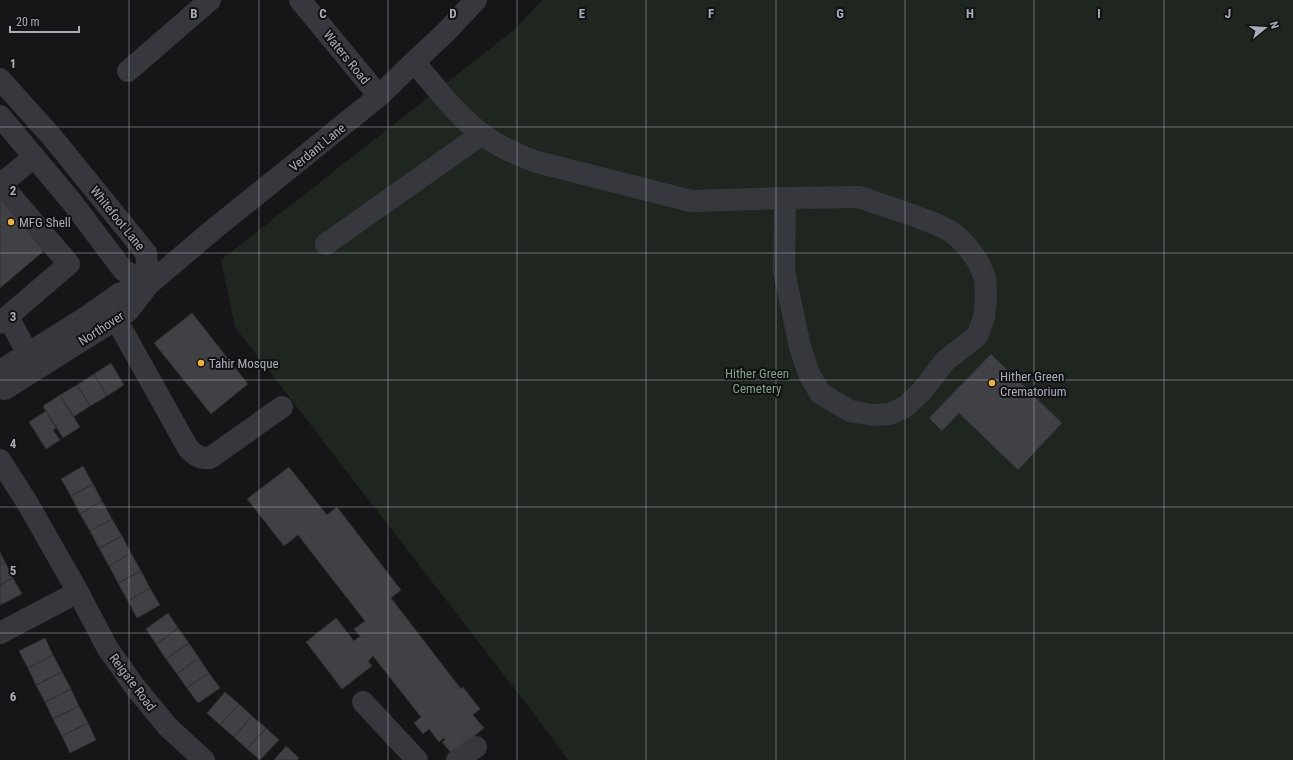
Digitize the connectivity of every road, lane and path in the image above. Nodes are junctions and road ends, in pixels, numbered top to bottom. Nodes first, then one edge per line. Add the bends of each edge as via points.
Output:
1 (210, 0) edge
2 (300, 0) edge
3 (476, 0) edge
4 (414, 62) junction
5 (128, 70) dead end
6 (0, 78) edge
7 (380, 96) junction
8 (0, 116) edge
9 (482, 134) junction
10 (34, 157) junction
11 (1, 183) edge
12 (785, 198) junction
13 (326, 244) dead end
14 (149, 284) junction
15 (116, 319) junction
16 (4, 320) edge
17 (28, 354) junction
18 (0, 371) edge
19 (0, 388) edge
20 (282, 406) dead end
21 (0, 460) edge
22 (78, 592) junction
23 (0, 633) edge
24 (363, 702) dead end
25 (476, 747) dead end
26 (204, 760) edge
27 (417, 760) edge
28 (457, 760) edge

1 - 5 street
2 - 7 street, Waters Road
3 - 4 street, Verdant Lane
4 - 7 street, Verdant Lane
4 - 9 street via 454,108
6 - 14 street, Whitefoot Lane via 133,235 146,253
7 - 14 street, Verdant Lane
8 - 10 street, Whitefoot Lane
9 - 12 street via 519,156 537,162 691,200
9 - 13 street
10 - 11 street
10 - 14 street, Whitefoot Lane via 72,202 123,270
11 - 16 street via 69,264
12 - 12 street via 784,271 800,347 820,393 850,411 873,415 890,414 905,407 922,391 945,362 977,336 984,318 986,299 984,277 977,260 952,232 866,200
14 - 15 street, Northover via 128,311
14 - 17 street, Northover via 119,294
15 - 19 street, Northover via 5,389
15 - 20 street via 188,448 197,456 210,458
16 - 17 street
17 - 18 street, Northover
21 - 22 street, Reigate Road
22 - 23 street
22 - 26 street, Reigate Road via 108,649 135,687 168,727
24 - 27 street
25 - 28 street

